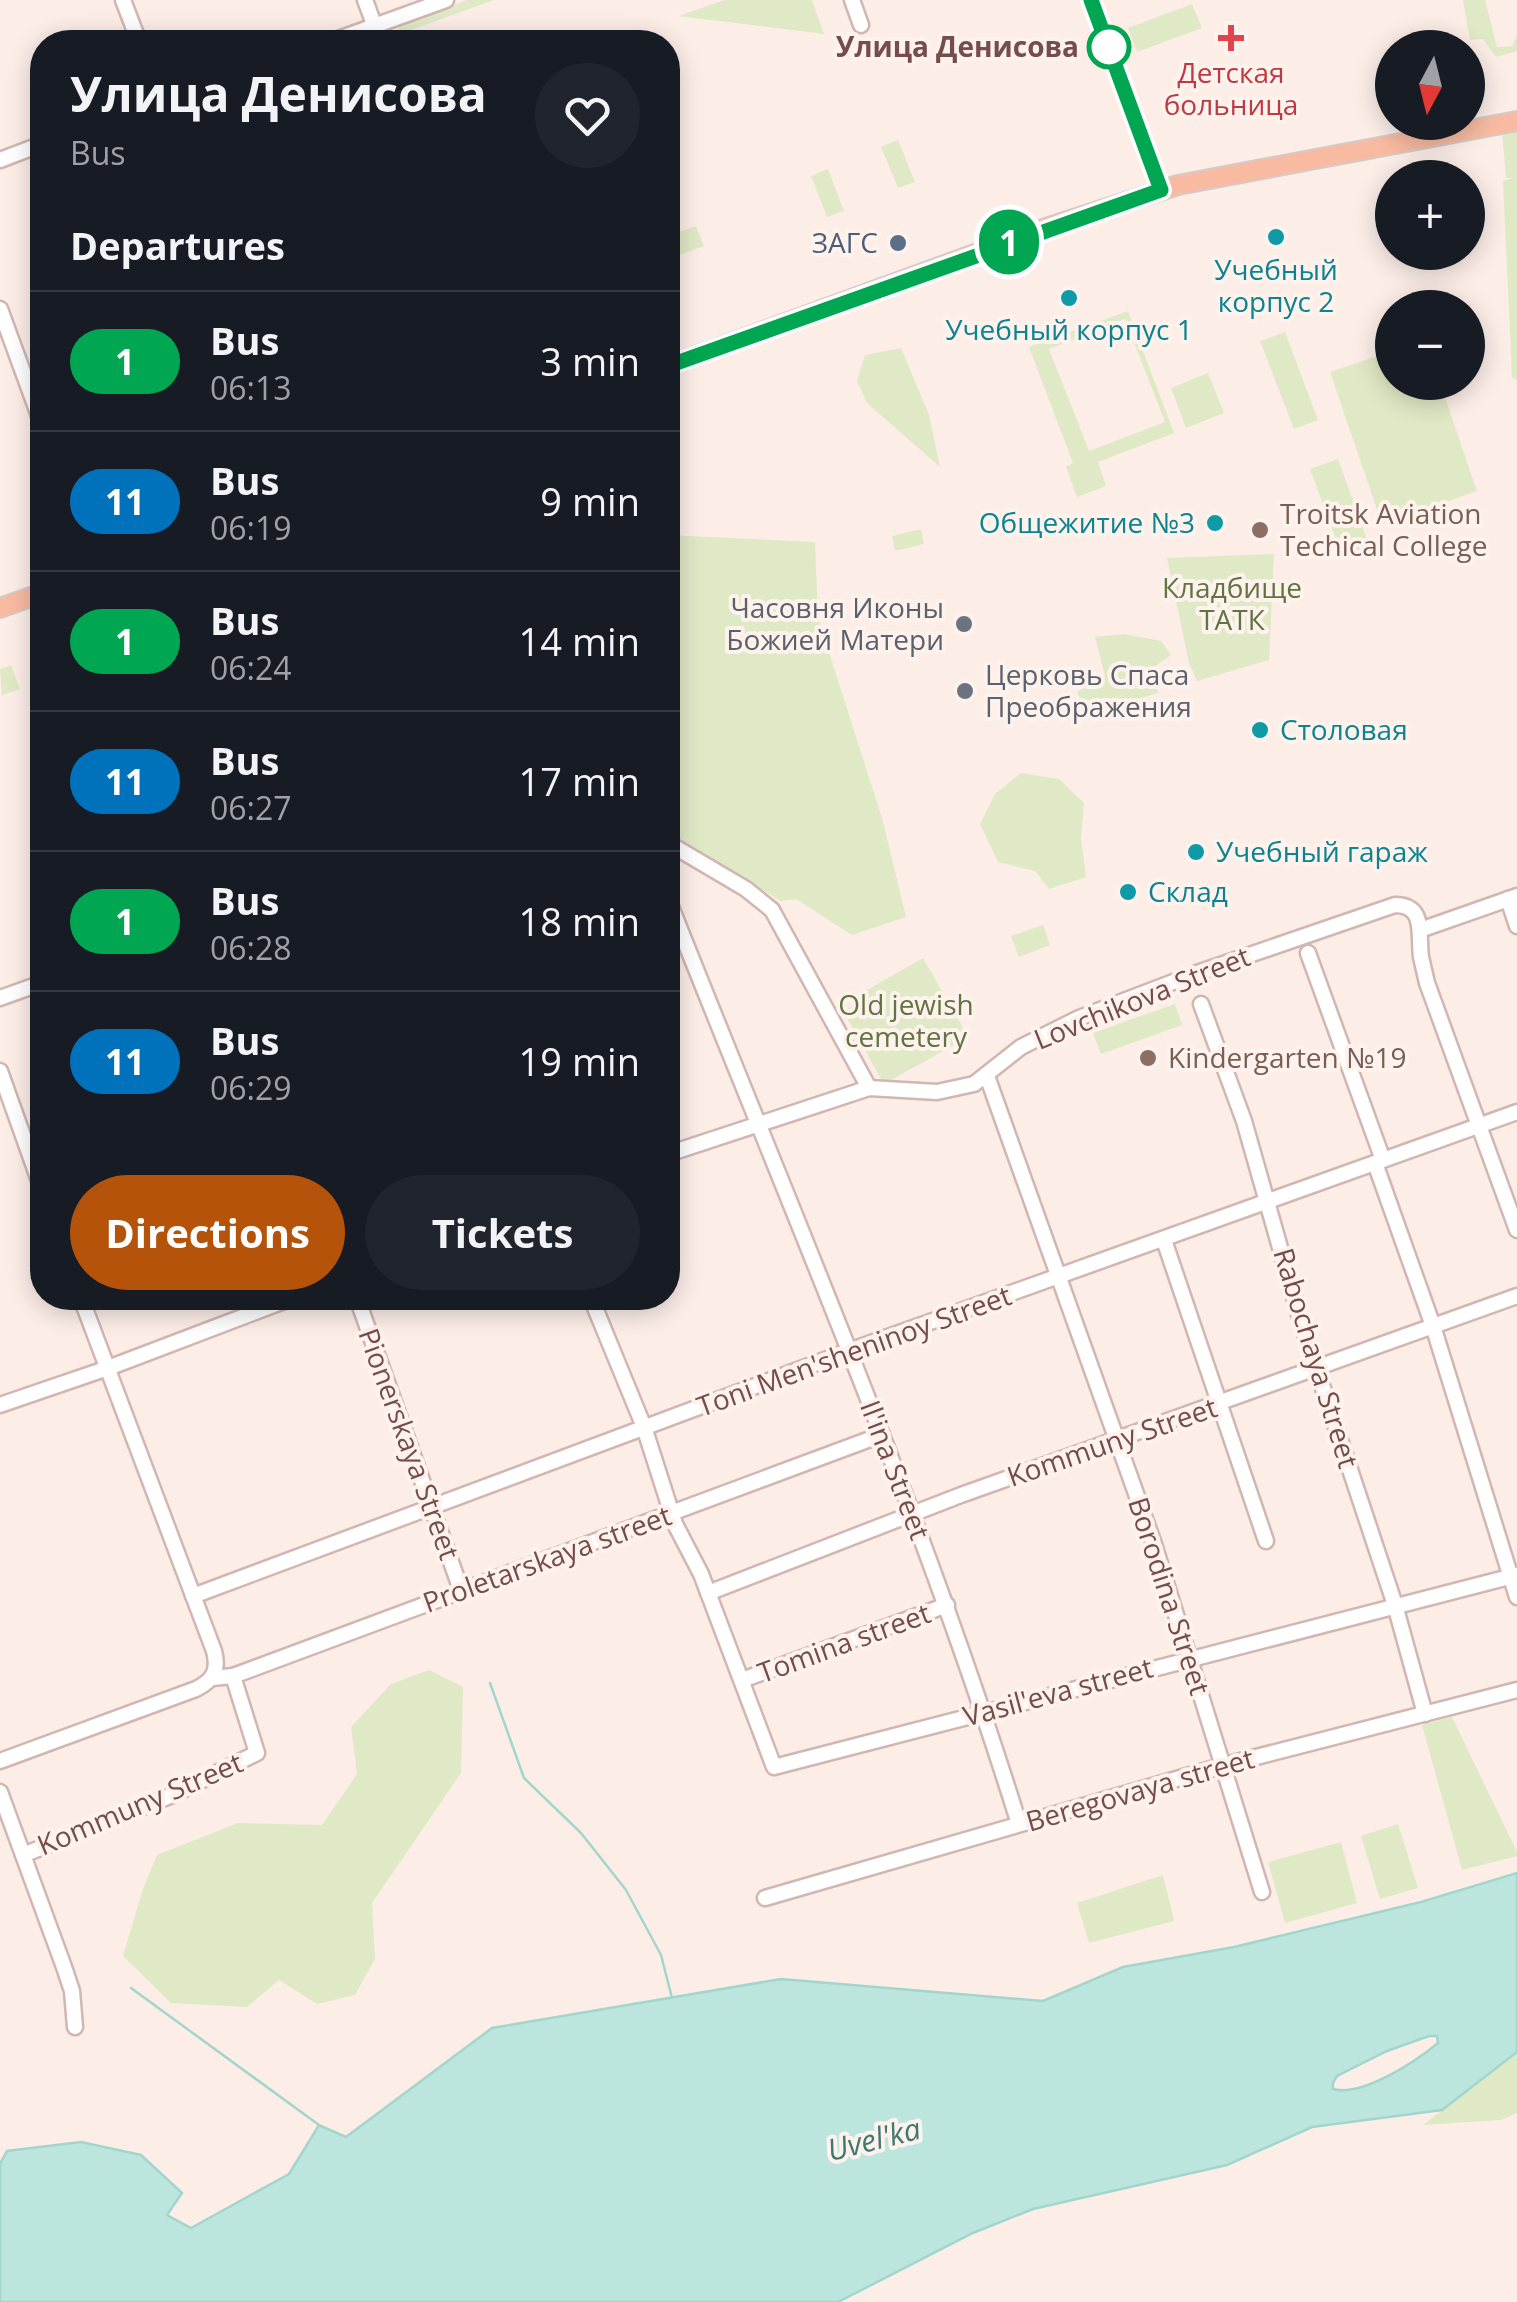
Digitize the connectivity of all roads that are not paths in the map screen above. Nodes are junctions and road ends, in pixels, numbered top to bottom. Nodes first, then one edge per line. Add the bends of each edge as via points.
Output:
1 (123, 0) edge
2 (365, 0) edge
3 (446, 0) edge
4 (852, 0) edge
5 (1091, 0) edge
6 (861, 26) dead end
7 (134, 30) edge
8 (373, 30) edge
9 (378, 30) edge
10 (1517, 121) edge
11 (30, 149) edge
12 (0, 160) edge
13 (1161, 190) junction
14 (0, 308) edge
15 (680, 362) edge
16 (30, 391) edge
17 (30, 597) edge
18 (0, 608) edge
19 (680, 850) edge
20 (1513, 898) edge
21 (1517, 926) edge
22 (680, 929) edge
23 (1420, 930) junction
24 (1308, 953) dead end
25 (30, 987) edge
26 (0, 998) edge
27 (1200, 1004) dead end
28 (0, 1072) edge
29 (987, 1076) junction
30 (869, 1088) junction
31 (1517, 1112) edge
32 (758, 1122) junction
33 (1478, 1126) junction
34 (680, 1150) edge
35 (30, 1156) edge
36 (1379, 1161) junction
37 (1269, 1201) junction
38 (1517, 1230) edge
39 (1164, 1240) junction
40 (1060, 1277) junction
41 (1517, 1296) edge
42 (86, 1310) edge
43 (260, 1310) edge
44 (362, 1310) edge
45 (596, 1310) edge
46 (1433, 1326) junction
47 (849, 1351) junction
48 (108, 1368) junction
49 (1319, 1368) junction
50 (1221, 1404) junction
51 (0, 1405) edge
52 (644, 1426) junction
53 (881, 1435) junction
54 (1116, 1440) junction
55 (432, 1507) junction
56 (672, 1512) junction
57 (913, 1515) junction
58 (1266, 1541) dead end
59 (1514, 1576) edge
60 (461, 1590) junction
61 (708, 1593) junction
62 (193, 1596) junction
63 (1517, 1597) edge
64 (947, 1605) junction
65 (1395, 1605) junction
66 (1191, 1658) junction
67 (214, 1675) junction
68 (233, 1676) junction
69 (742, 1680) junction
70 (1517, 1690) edge
71 (984, 1712) junction
72 (1425, 1714) junction
73 (0, 1761) edge
74 (1225, 1765) junction
75 (0, 1792) edge
76 (1019, 1824) junction
77 (23, 1855) junction
78 (1262, 1892) dead end
79 (765, 1898) dead end
80 (75, 2027) dead end

1 - 7 street
2 - 8 street
3 - 9 street
4 - 6 street
5 - 13 street
10 - 13 main road
11 - 12 street
13 - 15 main road
14 - 16 street
17 - 18 main road
19 - 30 street via 772,910
20 - 21 street
20 - 23 street
22 - 32 street, Il'ina Street
23 - 29 street, Lovchikova Street via 1415,910 1395,905 1080,1018 1021,1048
23 - 33 street via 1427,983
24 - 36 street
25 - 26 street
27 - 37 street, Rabochaya Street
28 - 35 street
29 - 30 street, Lovchikova Street via 937,1092
29 - 40 street, Borodina Street
30 - 32 street, Lovchikova Street
31 - 33 street, Toni Men'sheninoy Street
32 - 34 street, Lovchikova Street
32 - 47 street, Il'ina Street
33 - 36 street, Toni Men'sheninoy Street
33 - 38 street
36 - 37 street, Toni Men'sheninoy Street
36 - 46 street
37 - 39 street, Toni Men'sheninoy Street
37 - 49 street, Rabochaya Street
39 - 40 street, Toni Men'sheninoy Street
39 - 50 street, Kommuny Street
40 - 47 street, Toni Men'sheninoy Street
40 - 54 street, Borodina Street
41 - 46 street, Kommuny Street
42 - 48 street
43 - 48 street
44 - 55 street, Pionerskaya Street
45 - 52 street
46 - 49 street, Kommuny Street
46 - 59 street
47 - 52 street, Toni Men'sheninoy Street
47 - 53 street, Il'ina Street
48 - 51 street
48 - 62 street
49 - 50 street, Kommuny Street
49 - 65 street, Rabochaya Street
50 - 54 street, Kommuny Street
50 - 58 street, Kommuny Street
52 - 55 street, Toni Men'sheninoy Street
52 - 56 street
53 - 56 street, Proletarskaya street
53 - 57 street, Il'ina Street
54 - 57 street, Kommuny Street
54 - 66 street, Borodina Street
55 - 60 street, Pionerskaya Street
55 - 62 street, Toni Men'sheninoy Street
56 - 60 street, Proletarskaya street
56 - 61 street
57 - 61 street, Kommuny Street
57 - 64 street, Il'ina Street
59 - 63 street
59 - 65 street, Vasil'eva street
60 - 68 street, Proletarskaya street
61 - 69 street
62 - 67 street via 214,1651
64 - 69 street, Tomina street
64 - 71 street, Il'ina Street
65 - 66 street, Vasil'eva street
65 - 72 street, Rabochaya Street
66 - 71 street, Vasil'eva street
66 - 74 street, Borodina Street
67 - 68 street, Proletarskaya street
67 - 73 street, Proletarskaya street via 196,1689
68 - 77 street, Kommuny Street via 257,1754
69 - 71 street, Vasil'eva street via 774,1766
70 - 72 street, Beregovaya street
71 - 76 street, Il'ina Street
72 - 74 street, Beregovaya street
74 - 76 street, Beregovaya street
74 - 78 street, Borodina Street
75 - 77 street
76 - 79 street, Beregovaya street
77 - 80 street via 68,1979

